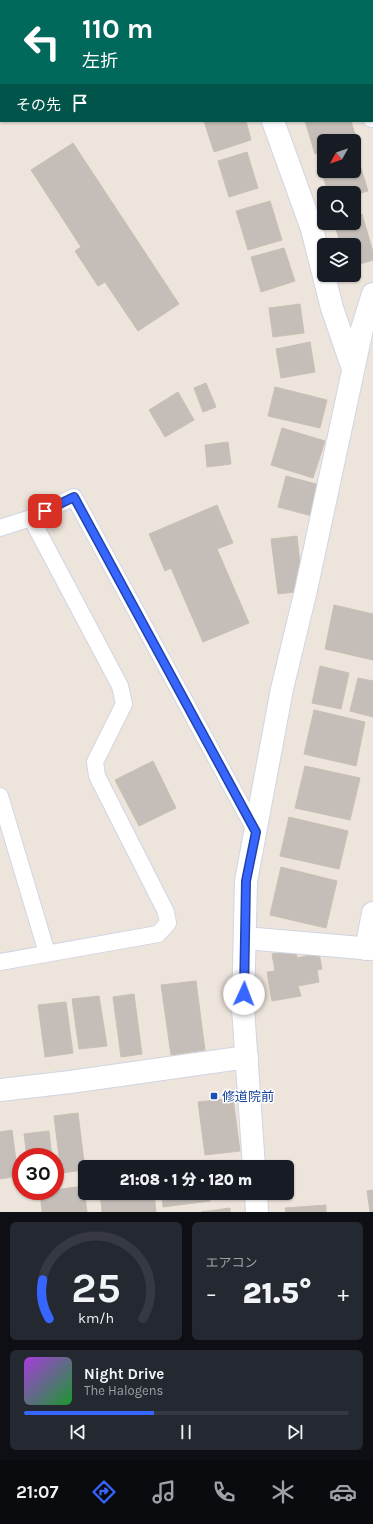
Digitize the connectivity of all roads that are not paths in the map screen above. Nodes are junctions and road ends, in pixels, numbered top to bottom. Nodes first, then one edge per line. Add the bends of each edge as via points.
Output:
1 (272, 122) edge
2 (373, 294) edge
3 (353, 369) junction
4 (31, 518) junction
5 (0, 528) edge
6 (0, 796) edge
7 (256, 832) junction
8 (373, 913) edge
9 (246, 938) junction
10 (370, 949) edge
11 (48, 953) junction
12 (0, 962) edge
13 (247, 1057) junction
14 (0, 1090) edge
15 (254, 1160) edge
16 (256, 1200) edge
17 (257, 1212) edge

1 - 3 street via 312,229 332,308
2 - 3 street
3 - 7 street via 282,689
4 - 5 lane
4 - 7 lane via 74,497
4 - 11 lane via 120,686 124,704 96,762 97,776 166,912 168,923 158,934
6 - 11 lane
7 - 9 street via 246,881
8 - 10 street
9 - 10 street
9 - 13 street via 243,1008
11 - 12 lane
13 - 14 street
13 - 15 street
16 - 17 street

